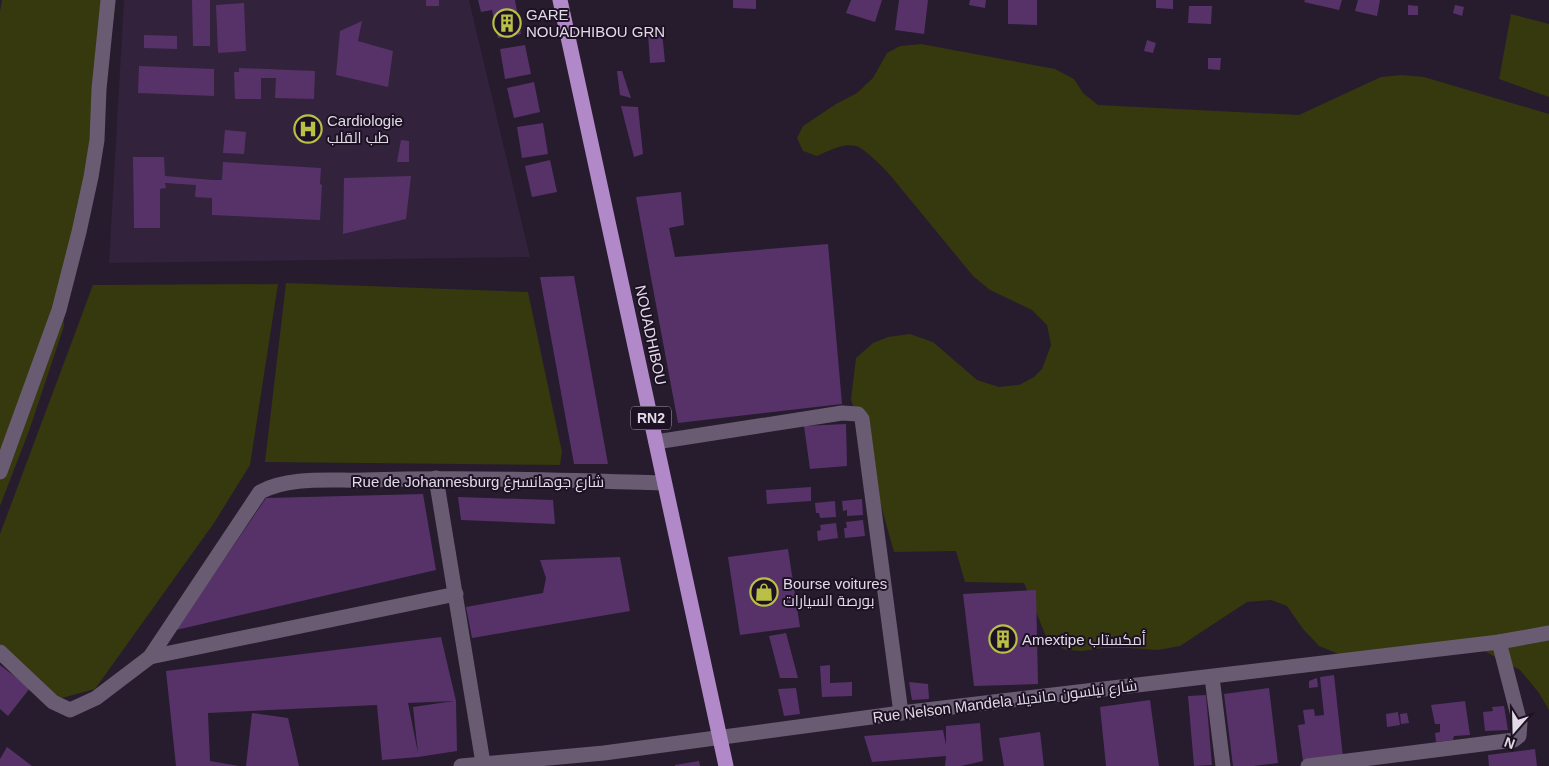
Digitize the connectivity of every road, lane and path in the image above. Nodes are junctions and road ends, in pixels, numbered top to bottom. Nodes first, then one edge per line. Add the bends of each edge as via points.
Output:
1 (108, 0) edge
2 (560, 0) edge
3 (656, 442) junction
4 (0, 472) edge
5 (436, 478) junction
6 (664, 483) junction
7 (456, 594) junction
8 (1549, 633) edge
9 (1499, 642) junction
10 (0, 652) edge
11 (150, 657) junction
12 (1212, 677) junction
13 (901, 714) junction
14 (719, 737) junction
15 (605, 759) edge
16 (483, 763) junction
17 (461, 766) edge
18 (726, 766) edge
19 (1223, 766) edge
20 (1308, 766) edge

1 - 4 street via 97,140 79,232 59,310
2 - 3 highway, NOUADHIBOU / RN2
3 - 6 highway, NOUADHIBOU / RN2
3 - 13 street via 842,413 858,414 862,419
5 - 6 street, Rue de Johannesburg شارع جوهانسبرغ
5 - 7 street
5 - 11 street, Rue de Johannesburg شارع جوهانسبرغ via 289,483 260,492
6 - 14 highway, NOUADHIBOU / RN2
7 - 11 street
7 - 16 street
8 - 9 street, Rue Nelson Mandela شارع نيلسون مانديلا
9 - 12 street, Rue Nelson Mandela شارع نيلسون مانديلا
9 - 20 street via 1520,723 1521,730 1514,740
10 - 11 street, Rue de Johannesburg شارع جوهانسبرغ via 53,702 70,710 96,698
12 - 13 street, Rue Nelson Mandela شارع نيلسون مانديلا
12 - 19 street
13 - 14 street, Rue Nelson Mandela شارع نيلسون مانديلا
14 - 15 street, Rue Nelson Mandela شارع نيلسون مانديلا
14 - 18 highway, NOUADHIBOU / RN2
15 - 16 street, Rue Nelson Mandela شارع نيلسون مانديلا
16 - 17 street, Rue Nelson Mandela شارع نيلسون مانديلا

